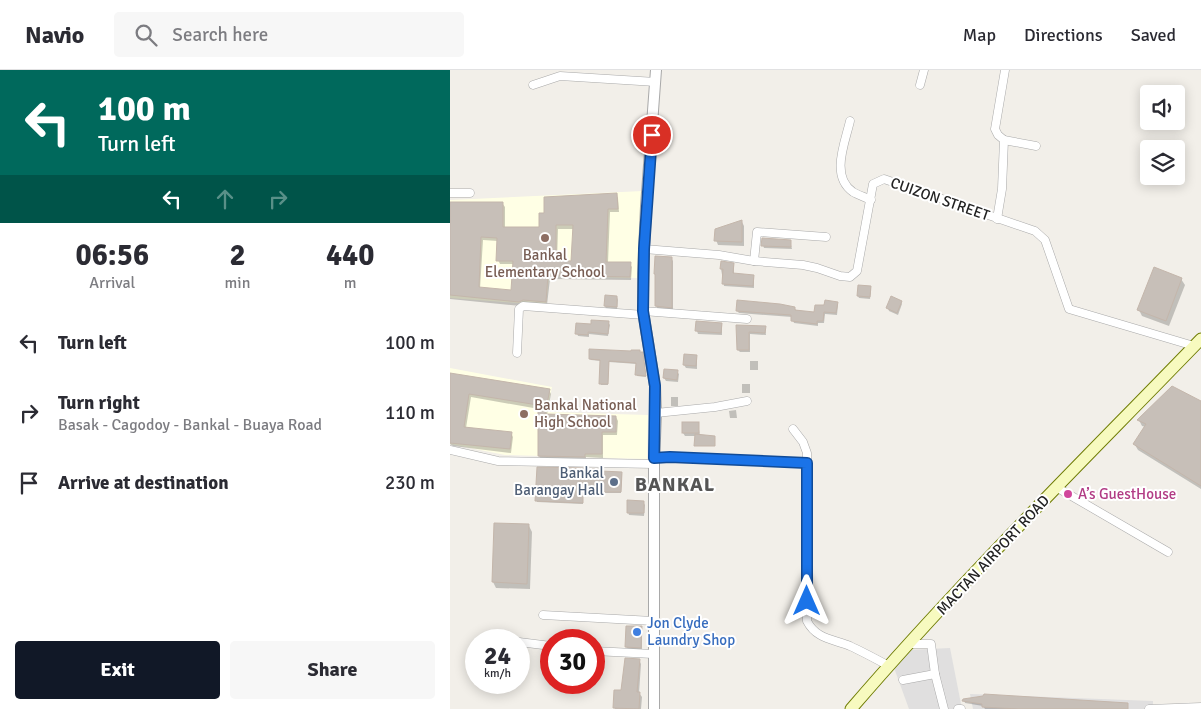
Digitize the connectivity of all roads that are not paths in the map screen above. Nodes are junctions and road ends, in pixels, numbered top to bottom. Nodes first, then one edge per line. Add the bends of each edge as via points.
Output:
1 (656, 70) edge
2 (924, 70) edge
3 (1005, 70) edge
4 (656, 82) junction
5 (533, 84) dead end
6 (920, 85) dead end
7 (850, 121) dead end
8 (1004, 140) junction
9 (1036, 146) dead end
10 (450, 193) edge
11 (470, 193) dead end
12 (871, 200) junction
13 (998, 219) junction
14 (826, 236) dead end
15 (644, 249) junction
16 (754, 261) junction
17 (644, 313) junction
18 (747, 319) dead end
19 (1198, 342) edge
20 (517, 353) dead end
21 (747, 401) dead end
22 (656, 413) junction
23 (793, 429) dead end
24 (450, 450) edge
25 (654, 461) junction
26 (807, 463) junction
27 (1056, 488) junction
28 (1168, 552) dead end
29 (543, 614) dead end
30 (653, 620) junction
31 (909, 644) junction
32 (605, 652) edge
33 (653, 654) junction
34 (888, 666) junction
35 (935, 674) junction
36 (903, 680) dead end
37 (1201, 707) edge
38 (654, 709) edge
39 (851, 709) edge
40 (944, 709) edge
41 (1149, 709) edge

1 - 4 street
2 - 6 street
3 - 8 street via 994,129
4 - 5 street via 560,76
4 - 15 street
7 - 12 street via 840,160 842,178 853,192
8 - 9 street
8 - 13 street
10 - 11 street
12 - 13 street, CUIZON STREET via 873,184 884,179
12 - 16 street, CUIZON STREET via 854,275 840,276 804,265
13 - 19 street, CUIZON STREET via 1035,231 1045,240 1069,309
14 - 16 street via 757,232
15 - 16 street, CUIZON STREET
15 - 17 street
17 - 18 street
17 - 20 street via 524,306 519,309
17 - 22 street
19 - 27 main road, MACTAN AIRPORT ROAD
21 - 22 street
22 - 25 street
23 - 26 street via 803,442
24 - 25 street via 498,461
25 - 26 street via 670,457
25 - 30 street
26 - 34 street via 807,621 812,630 825,639 848,645
27 - 28 street
27 - 31 main road, MACTAN AIRPORT ROAD
29 - 30 street
30 - 33 street
31 - 34 main road, MACTAN AIRPORT ROAD
31 - 35 street via 931,644
32 - 33 street
33 - 38 street
34 - 39 main road, MACTAN AIRPORT ROAD
35 - 36 street
35 - 40 street
37 - 41 street

